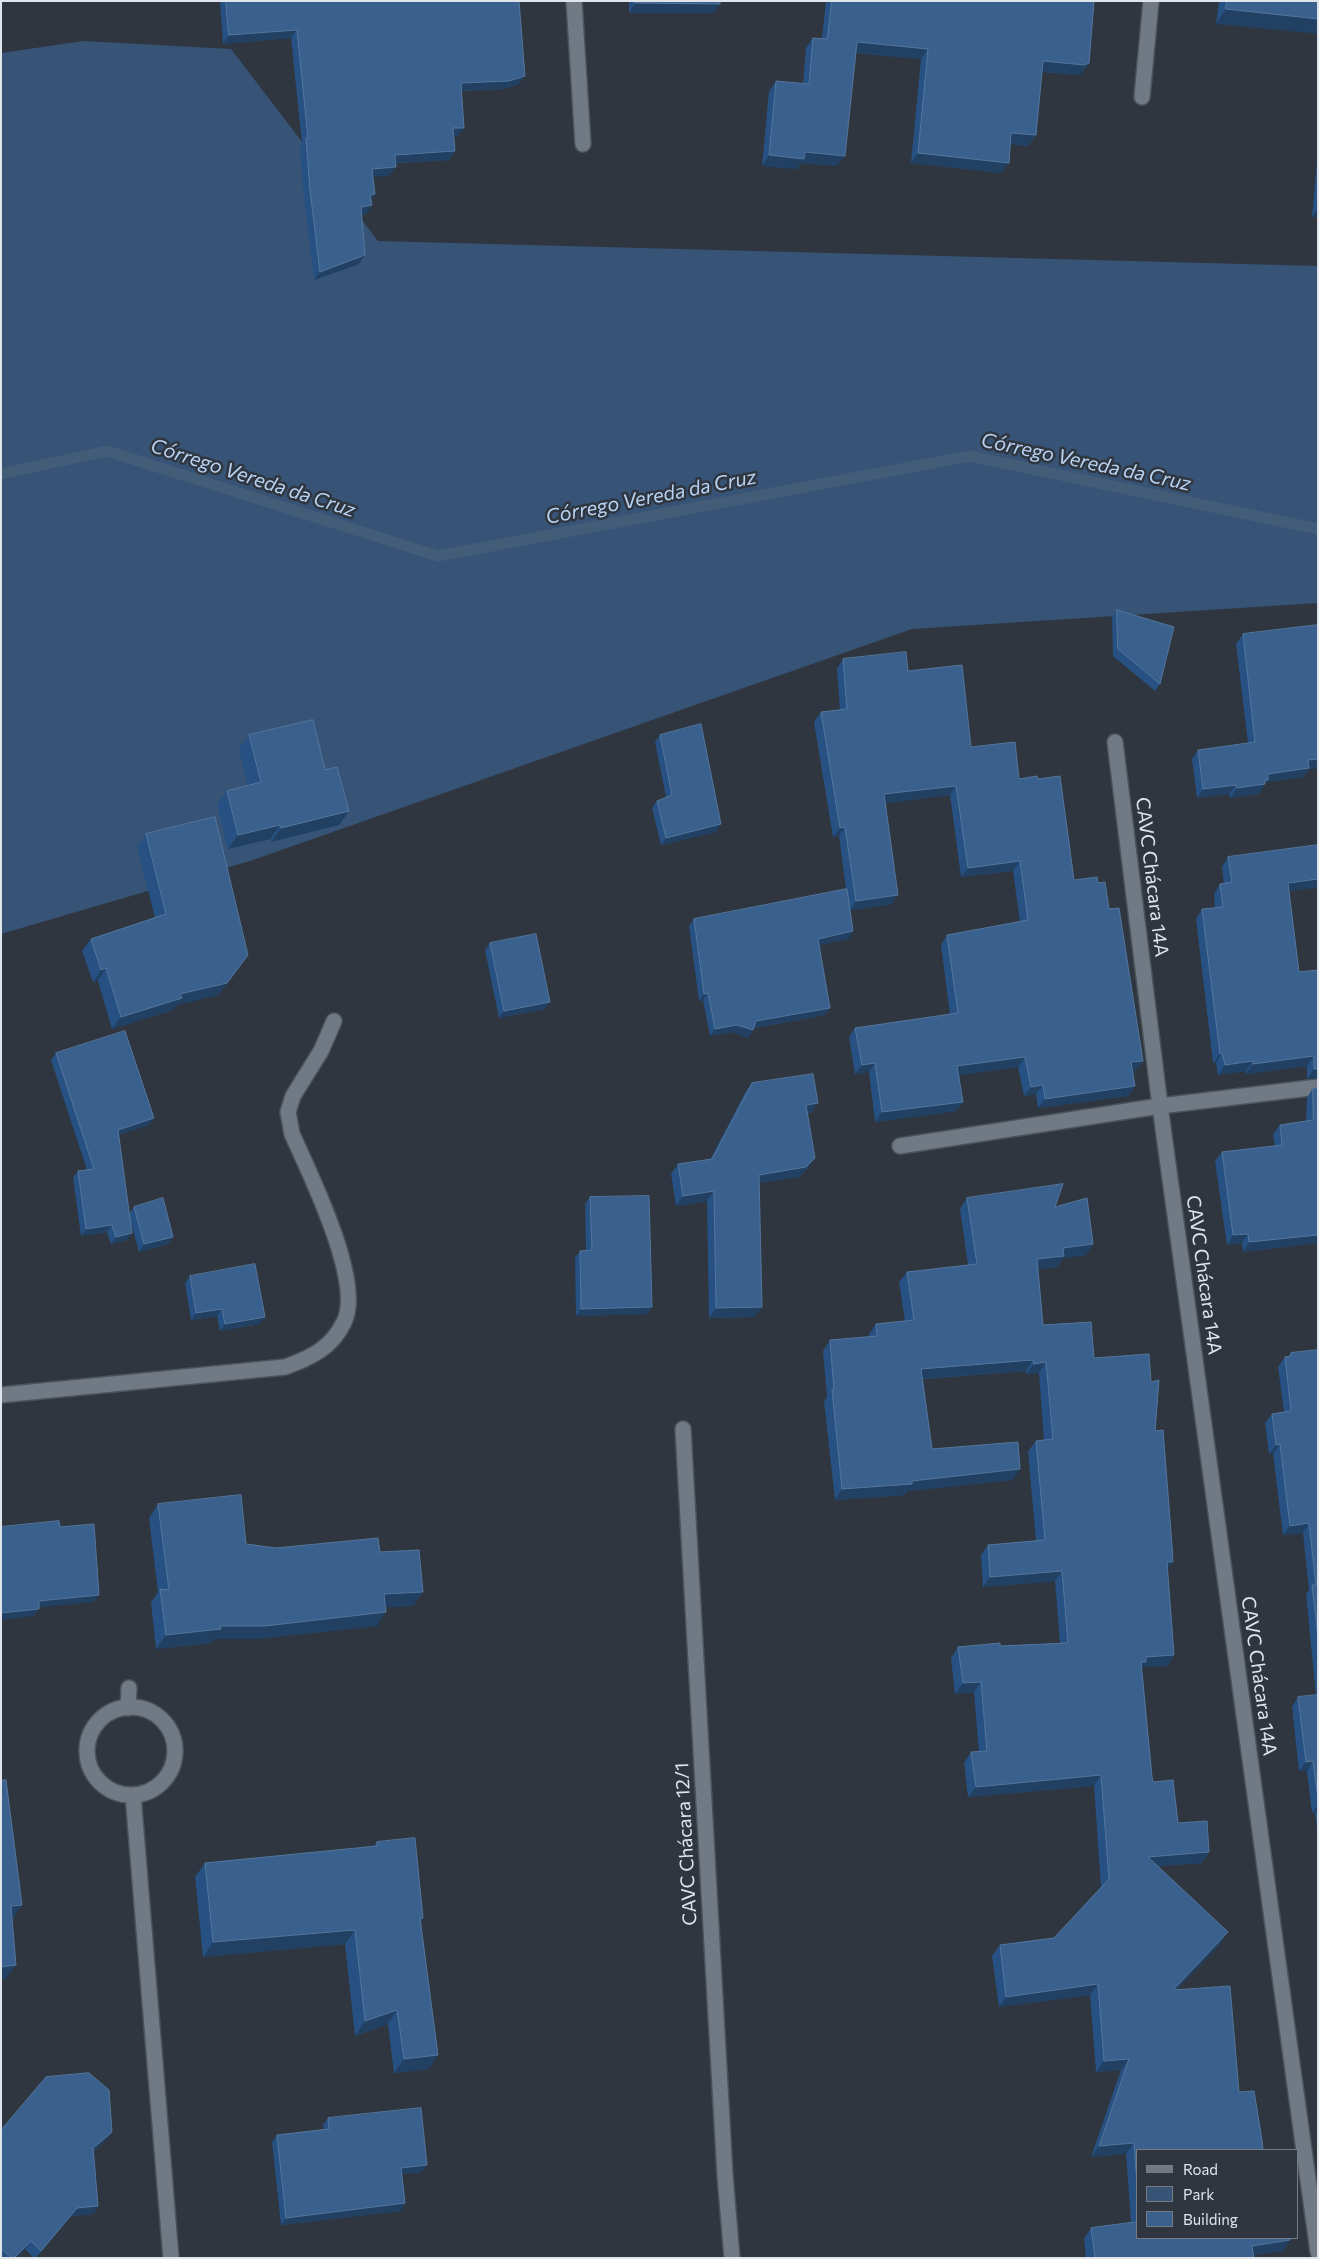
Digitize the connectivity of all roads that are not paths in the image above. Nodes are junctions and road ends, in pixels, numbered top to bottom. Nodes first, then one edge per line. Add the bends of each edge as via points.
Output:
1 (574, 1) edge
2 (1151, 1) edge
3 (1142, 97) dead end
4 (583, 144) dead end
5 (1115, 742) dead end
6 (334, 1021) dead end
7 (1318, 1088) edge
8 (1160, 1106) junction
9 (900, 1146) dead end
10 (1, 1394) edge
11 (683, 1428) dead end
12 (129, 1688) dead end
13 (128, 1708) junction
14 (134, 1795) junction
15 (1318, 2252) edge
16 (171, 2258) edge
17 (732, 2258) edge

1 - 4 street
2 - 3 street
5 - 8 street, CAVC Chácara 14A
6 - 10 street via 321,1051 293,1096 288,1112 292,1134 345,1266 349,1303 345,1322 324,1349 285,1367
7 - 8 street
8 - 9 street
8 - 15 street, CAVC Chácara 14A
11 - 17 street, CAVC Chácara 12/1
12 - 13 street
13 - 14 street via 114,1711 101,1719 91,1732 87,1746 88,1762 94,1775 105,1786 119,1793
13 - 14 street via 143,1709 157,1716 168,1727 174,1741 175,1756 170,1771 149,1791
14 - 16 street

